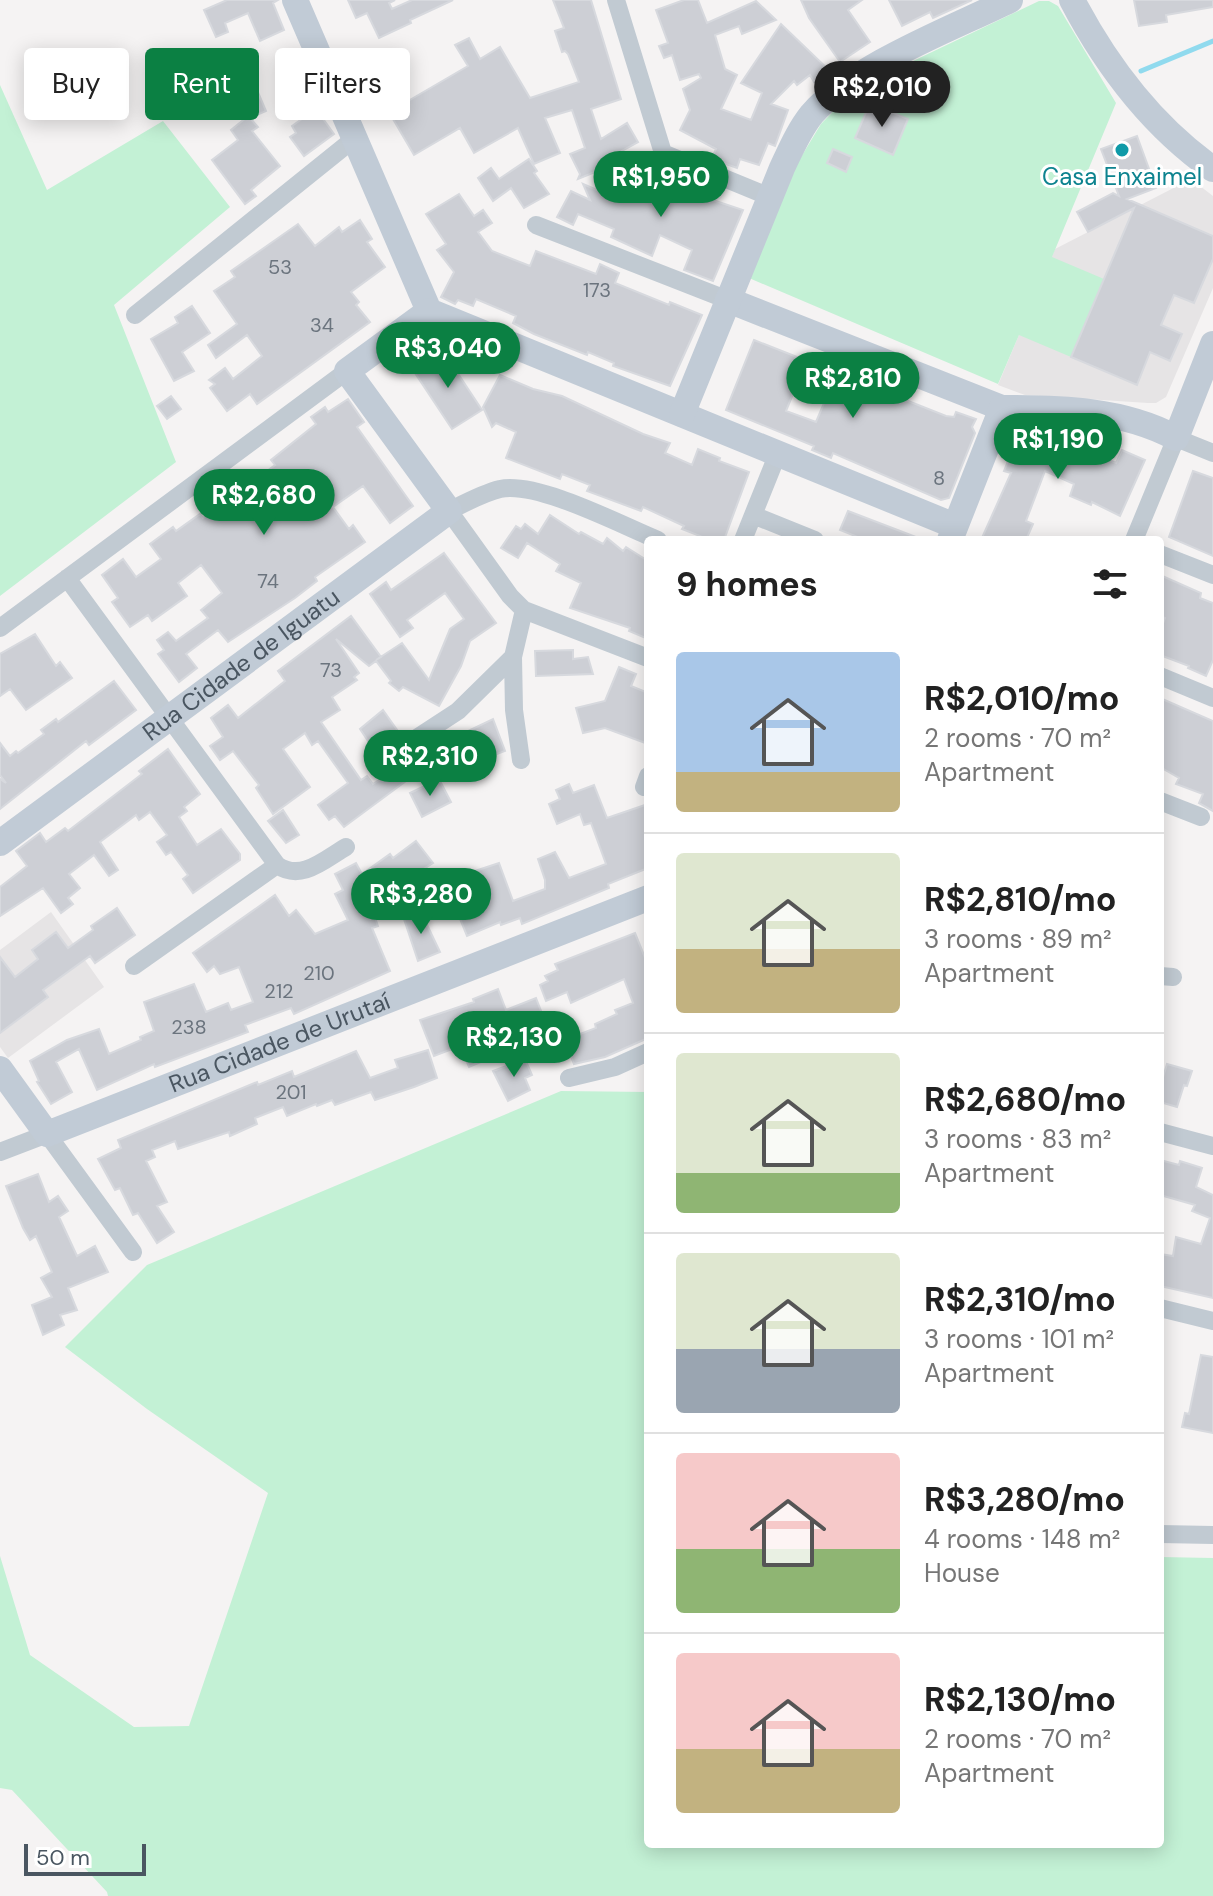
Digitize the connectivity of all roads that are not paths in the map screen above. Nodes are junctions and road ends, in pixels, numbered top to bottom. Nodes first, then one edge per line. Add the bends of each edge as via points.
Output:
1 (295, 0) edge
2 (616, 0) edge
3 (1010, 0) edge
4 (1072, 0) edge
5 (355, 138) junction
6 (1213, 169) edge
7 (770, 197) junction
8 (536, 225) dead end
9 (728, 300) junction
10 (429, 311) junction
11 (135, 315) dead end
12 (1213, 344) edge
13 (347, 371) junction
14 (1002, 408) junction
15 (682, 414) junction
16 (1176, 438) junction
17 (778, 453) junction
18 (1213, 453) edge
19 (449, 511) junction
20 (753, 515) junction
21 (952, 533) edge
22 (648, 536) edge
23 (745, 536) edge
24 (805, 536) edge
25 (1136, 536) edge
26 (1164, 556) edge
27 (1213, 575) edge
28 (67, 578) junction
29 (524, 610) junction
30 (0, 628) edge
31 (644, 656) edge
32 (513, 657) junction
33 (1164, 678) edge
34 (1213, 698) edge
35 (169, 718) junction
36 (409, 743) dead end
37 (521, 760) dead end
38 (1164, 803) edge
39 (1201, 817) dead end
40 (0, 843) edge
41 (346, 847) dead end
42 (277, 865) junction
43 (644, 900) edge
44 (134, 966) dead end
45 (644, 1054) edge
46 (0, 1069) edge
47 (569, 1078) dead end
48 (1164, 1133) edge
49 (47, 1134) junction
50 (1213, 1146) edge
51 (0, 1152) edge
52 (133, 1252) dead end
53 (1164, 1309) edge
54 (1213, 1321) edge
55 (1164, 1534) edge
56 (1213, 1535) edge

1 - 5 street
2 - 7 street via 663,153
3 - 7 street via 875,66 828,99 796,138
4 - 6 street via 1134,96
5 - 10 street
5 - 11 street
7 - 9 street
8 - 9 street
9 - 14 street
9 - 15 street
10 - 13 street
10 - 15 street
12 - 16 street
13 - 19 street
13 - 28 street
14 - 16 street via 1129,419
14 - 21 street
15 - 17 street
16 - 18 street
16 - 25 street
17 - 20 street
17 - 21 street
19 - 22 street, Rua Cidade de Iguatu via 486,493 514,488 542,493
19 - 29 street
19 - 35 street, Rua Cidade de Iguatu
20 - 23 street
20 - 24 street
26 - 27 street
28 - 30 street
28 - 35 street
29 - 31 street
29 - 32 street
32 - 36 street via 458,711
32 - 37 street
33 - 34 street
35 - 40 street, Rua Cidade de Iguatu
35 - 42 street
38 - 39 street
41 - 42 street via 305,871 293,873
42 - 44 street
43 - 49 street, Rua Cidade de Urutaí
45 - 47 street
46 - 49 street
48 - 50 street
49 - 51 street, Rua Cidade de Urutaí
49 - 52 street
53 - 54 street
55 - 56 street

